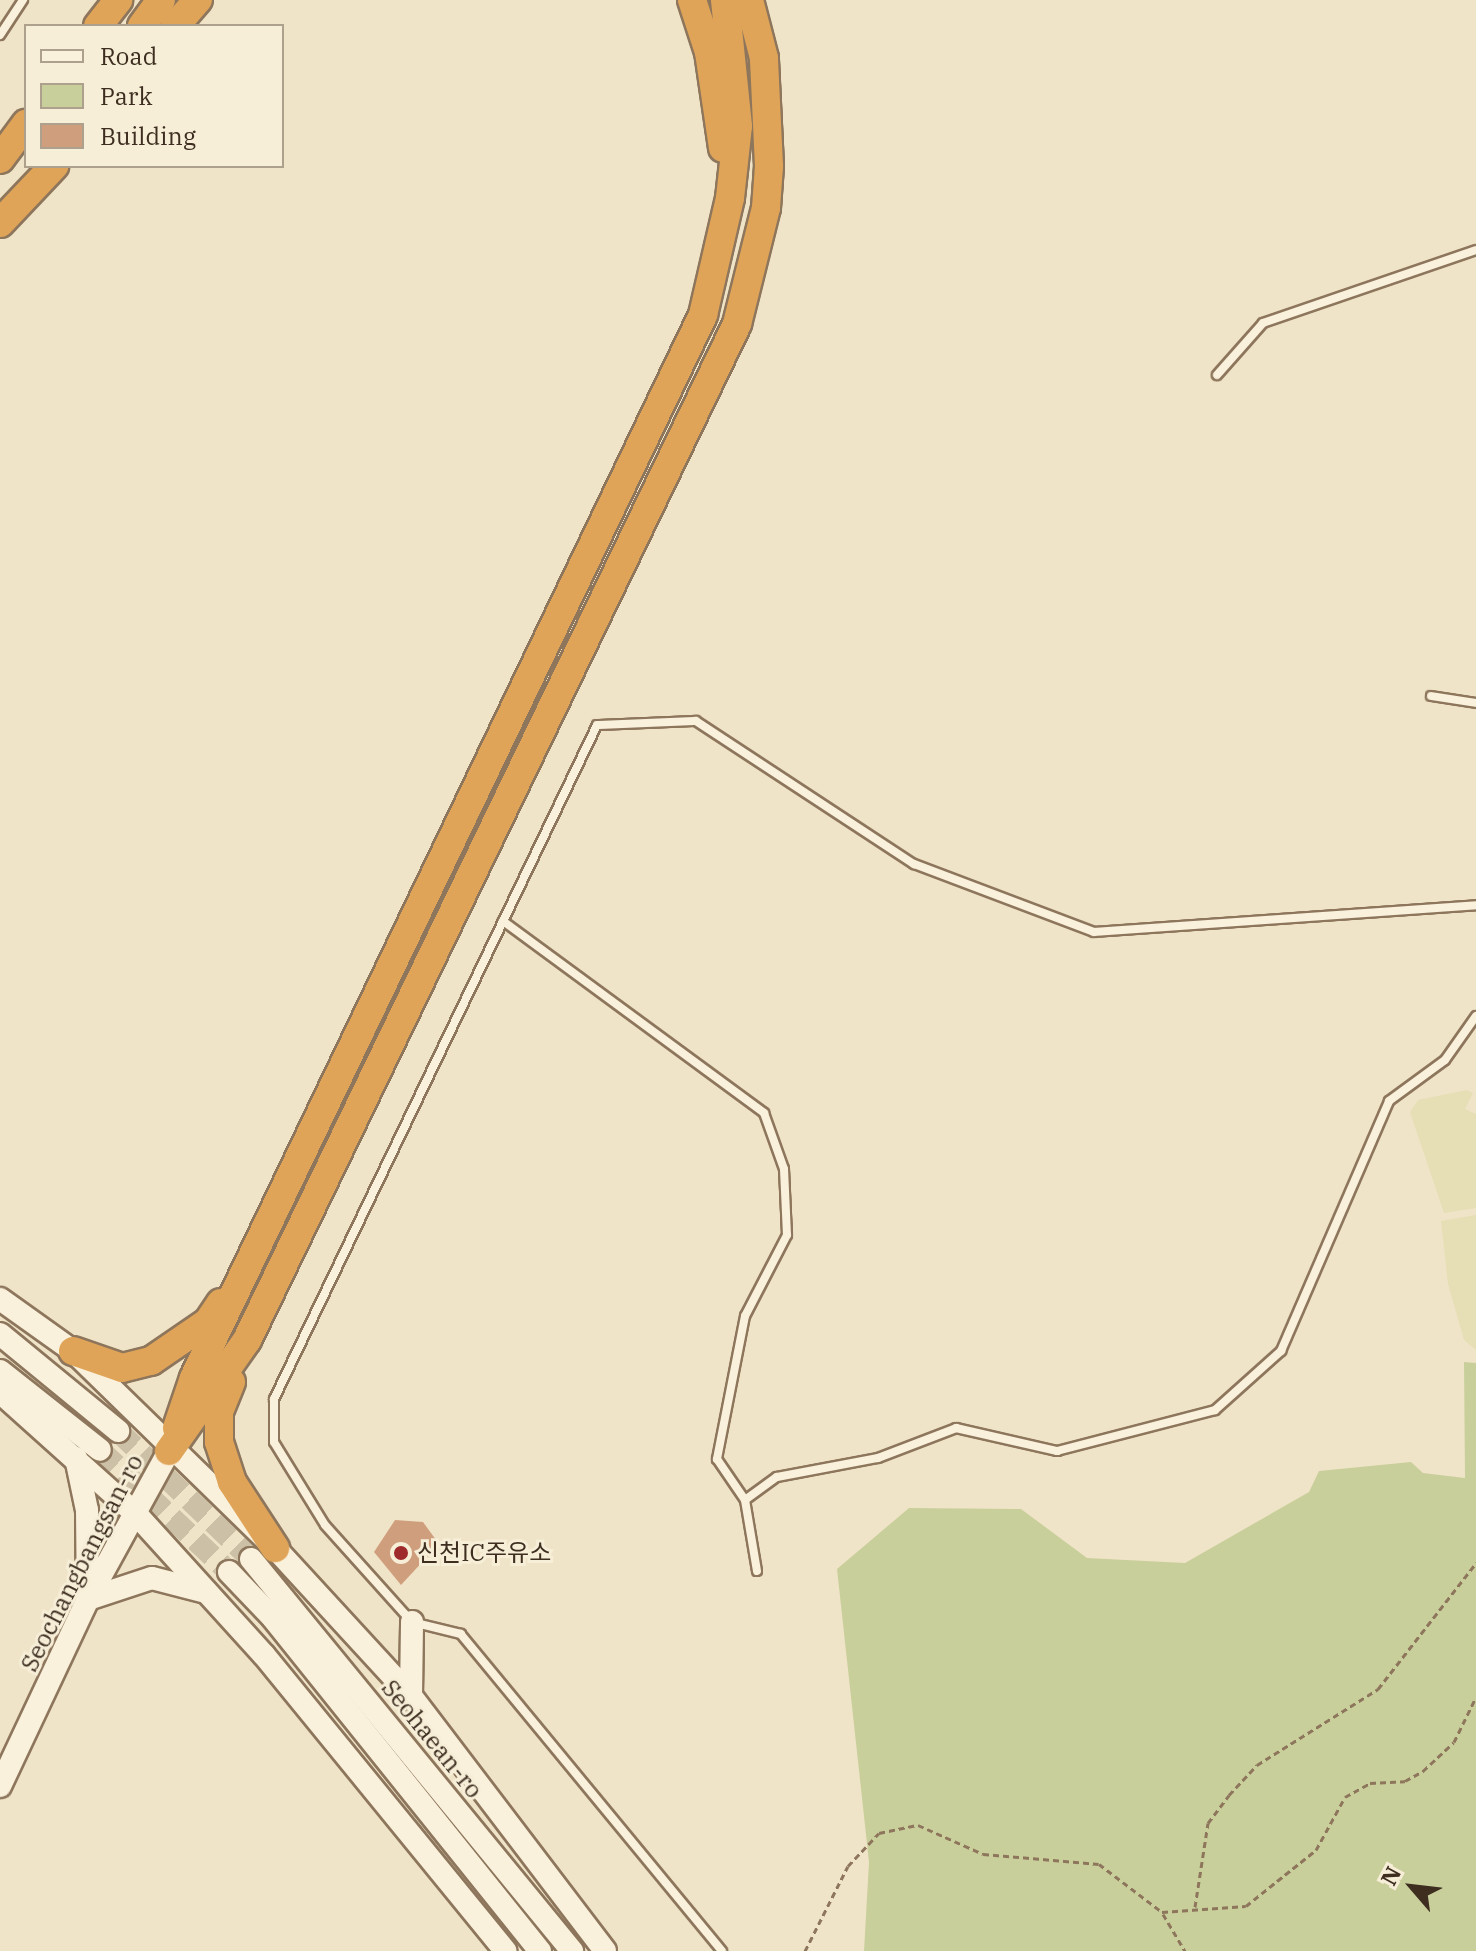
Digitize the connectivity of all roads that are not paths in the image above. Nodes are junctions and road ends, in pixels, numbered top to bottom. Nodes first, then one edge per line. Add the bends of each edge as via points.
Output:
1 (23, 0) edge
2 (118, 0) edge
3 (161, 0) edge
4 (198, 0) edge
5 (692, 0) edge
6 (725, 0) edge
7 (749, 0) edge
8 (100, 24) edge
9 (143, 24) edge
10 (177, 24) edge
11 (0, 35) edge
12 (24, 127) edge
13 (0, 159) edge
14 (37, 168) edge
15 (52, 168) edge
16 (730, 198) junction
17 (0, 220) edge
18 (1476, 250) edge
19 (1217, 375) dead end
20 (1431, 696) dead end
21 (1476, 703) edge
22 (1476, 905) edge
23 (503, 921) junction
24 (1476, 1016) edge
25 (272, 1225) junction
26 (0, 1299) edge
27 (0, 1334) edge
28 (247, 1340) junction
29 (73, 1351) junction
30 (0, 1371) edge
31 (0, 1392) edge
32 (118, 1431) tunnel mouth
33 (100, 1450) tunnel mouth
34 (169, 1451) junction
35 (76, 1458) junction
36 (745, 1500) junction
37 (136, 1514) junction
38 (263, 1554) junction
39 (757, 1571) dead end
40 (229, 1572) tunnel mouth
41 (206, 1592) junction
42 (88, 1599) junction
43 (412, 1622) junction
44 (411, 1696) junction
45 (0, 1786) edge
46 (505, 1951) edge
47 (540, 1951) edge
48 (572, 1951) edge
49 (605, 1951) edge
50 (722, 1951) edge

1 - 11 lane
2 - 8 highway
3 - 9 highway
4 - 10 highway
5 - 16 highway via 709,52
6 - 16 highway via 738,126
7 - 28 highway via 764,58 769,166 766,208 737,324
12 - 13 highway
14 - 17 highway
15 - 17 highway
16 - 25 highway via 703,315
18 - 19 lane via 1263,323
20 - 21 lane
22 - 23 lane via 1094,932 914,864 696,721 597,725
23 - 36 lane via 764,1113 784,1169 787,1235 745,1316 717,1459
23 - 43 lane via 274,1399 274,1442 281,1454 325,1525
24 - 36 lane via 1445,1060 1389,1101 1281,1351 1215,1410 1057,1451 956,1428 878,1458 777,1477
25 - 29 highway via 208,1322 151,1361 122,1368
25 - 34 highway via 194,1378
26 - 29 main road
27 - 32 main road
28 - 34 highway
28 - 38 highway via 219,1412 219,1442
29 - 34 main road
30 - 33 main road
31 - 35 main road
34 - 37 main road, Seochangbangsan-ro
34 - 38 main road
35 - 37 main road
35 - 42 main road via 87,1510
36 - 39 lane
37 - 41 main road
37 - 42 main road, Seochangbangsan-ro
38 - 44 main road
38 - 48 main road, Seohaean-ro
40 - 47 main road, Seohaean-ro via 273,1618
41 - 42 main road via 152,1578
41 - 46 main road
42 - 45 main road, Seochangbangsan-ro
43 - 44 main road
43 - 50 lane via 461,1634
44 - 49 main road

